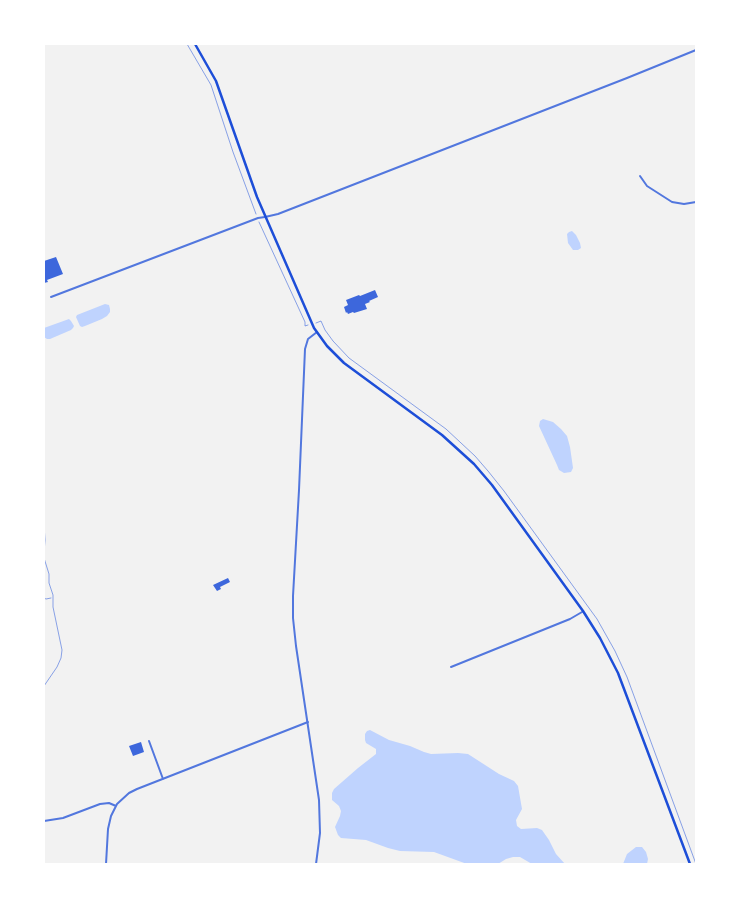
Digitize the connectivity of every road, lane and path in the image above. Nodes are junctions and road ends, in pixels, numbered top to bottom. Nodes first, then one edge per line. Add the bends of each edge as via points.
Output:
1 (188, 44) edge
2 (195, 44) edge
3 (696, 50) edge
4 (640, 176) dead end
5 (696, 202) edge
6 (256, 214) dead end
7 (265, 217) junction
8 (260, 222) dead end
9 (51, 297) dead end
10 (320, 321) dead end
11 (305, 326) dead end
12 (317, 332) junction
13 (44, 525) edge
14 (44, 553) edge
15 (44, 558) edge
16 (44, 598) edge
17 (53, 598) junction
18 (583, 611) junction
19 (451, 667) dead end
20 (44, 682) edge
21 (46, 684) junction
22 (44, 686) edge
23 (308, 722) junction
24 (148, 741) dead end
25 (163, 779) junction
26 (116, 806) junction
27 (44, 821) edge
28 (106, 864) edge
29 (316, 864) edge
30 (690, 864) edge
31 (696, 864) edge

1 - 6 path via 210,84
2 - 7 main road via 216,81
3 - 7 street
4 - 5 street via 647,186 672,202
7 - 9 street
7 - 12 main road
8 - 11 path
10 - 31 path via 349,358 453,435 482,464 596,619 630,686
12 - 18 main road via 344,363 438,432 474,464
12 - 23 street via 306,346 293,591 294,635
13 - 14 path
15 - 17 path
16 - 17 path
17 - 21 path via 62,652
18 - 19 street
18 - 30 main road via 618,673
20 - 21 path
21 - 22 path
23 - 25 street
23 - 29 street via 319,800 320,833
24 - 25 street
25 - 26 street via 129,793
26 - 27 street via 100,804 63,818
26 - 28 street via 109,822

